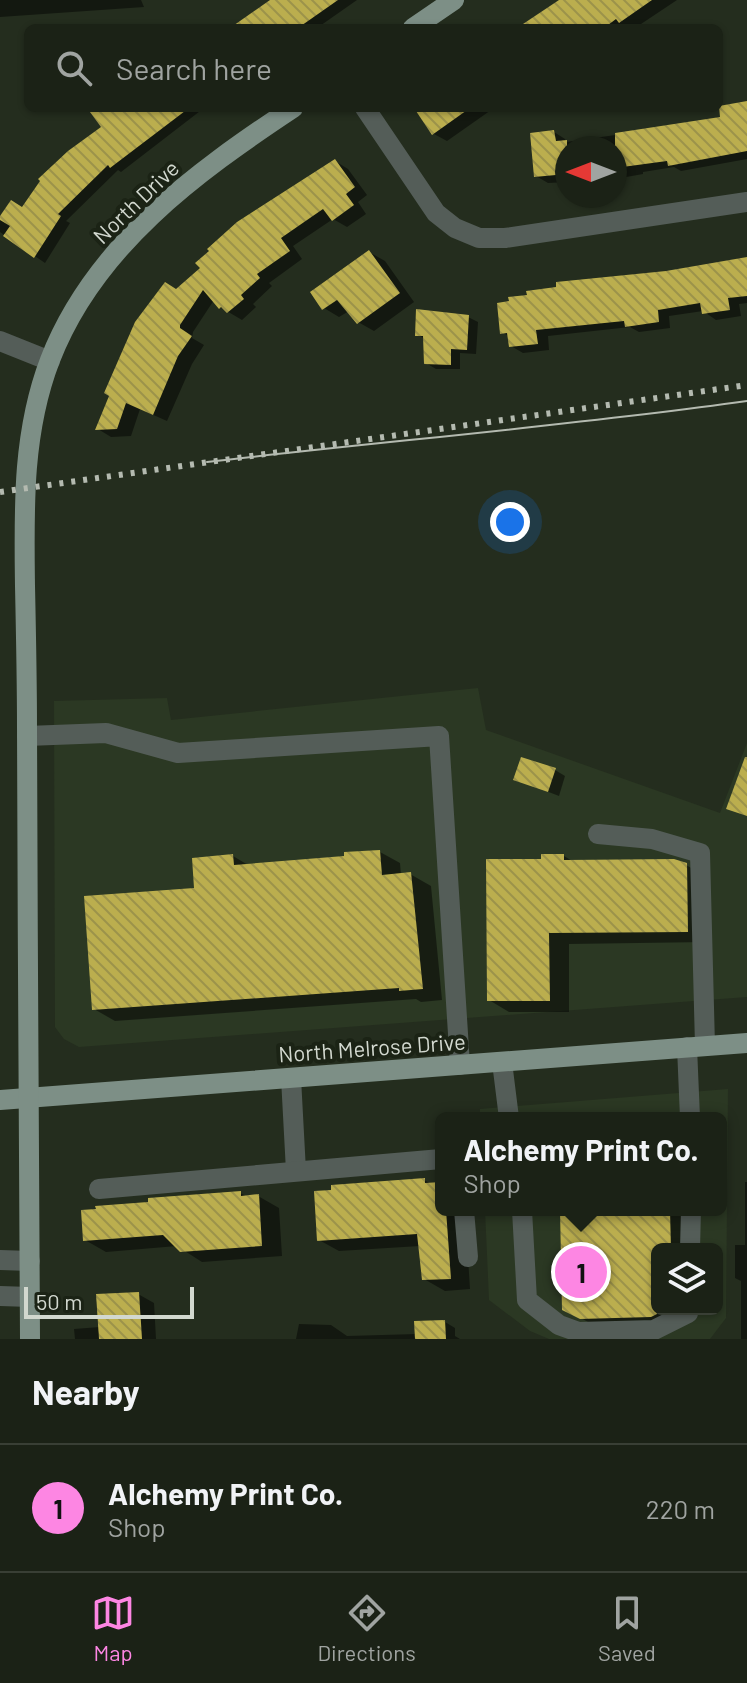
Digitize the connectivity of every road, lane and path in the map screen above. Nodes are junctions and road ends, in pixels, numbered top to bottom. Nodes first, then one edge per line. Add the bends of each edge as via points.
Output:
1 (454, 0) edge
2 (419, 24) edge
3 (287, 112) edge
4 (368, 112) edge
5 (747, 202) edge
6 (0, 341) edge
7 (50, 361) junction
8 (27, 736) junction
9 (598, 834) dead end
10 (747, 1043) edge
11 (696, 1047) junction
12 (502, 1062) junction
13 (460, 1065) junction
14 (291, 1078) junction
15 (29, 1098) junction
16 (0, 1100) edge
17 (508, 1112) edge
18 (691, 1112) edge
19 (435, 1159) edge
20 (296, 1171) junction
21 (99, 1189) dead end
22 (465, 1216) edge
23 (522, 1216) edge
24 (691, 1216) edge
25 (690, 1243) edge
26 (468, 1257) dead end
27 (0, 1260) edge
28 (30, 1261) junction
29 (0, 1296) edge
30 (30, 1297) junction
31 (684, 1315) edge
32 (30, 1339) edge

1 - 2 main road
3 - 7 main road, North Drive via 218,158 113,254 73,312
4 - 5 street via 436,213 479,238
6 - 7 street
7 - 8 main road, North Drive via 31,426 23,488
8 - 13 street via 106,733 178,753 439,736
8 - 15 main road, North Drive
9 - 11 street via 652,839 700,853
10 - 11 main road, North Melrose Drive
11 - 12 main road, North Melrose Drive
11 - 18 street
12 - 13 main road, North Melrose Drive
12 - 17 street
13 - 14 main road, North Melrose Drive
14 - 15 main road, North Melrose Drive
14 - 20 street
15 - 16 main road, North Melrose Drive
15 - 28 main road, North Drive
19 - 20 street
20 - 21 street
22 - 26 street
23 - 31 street via 527,1300 559,1325 578,1332 654,1330
24 - 25 street
27 - 28 street
28 - 30 main road, North Drive
29 - 30 street
30 - 32 main road, North Drive

